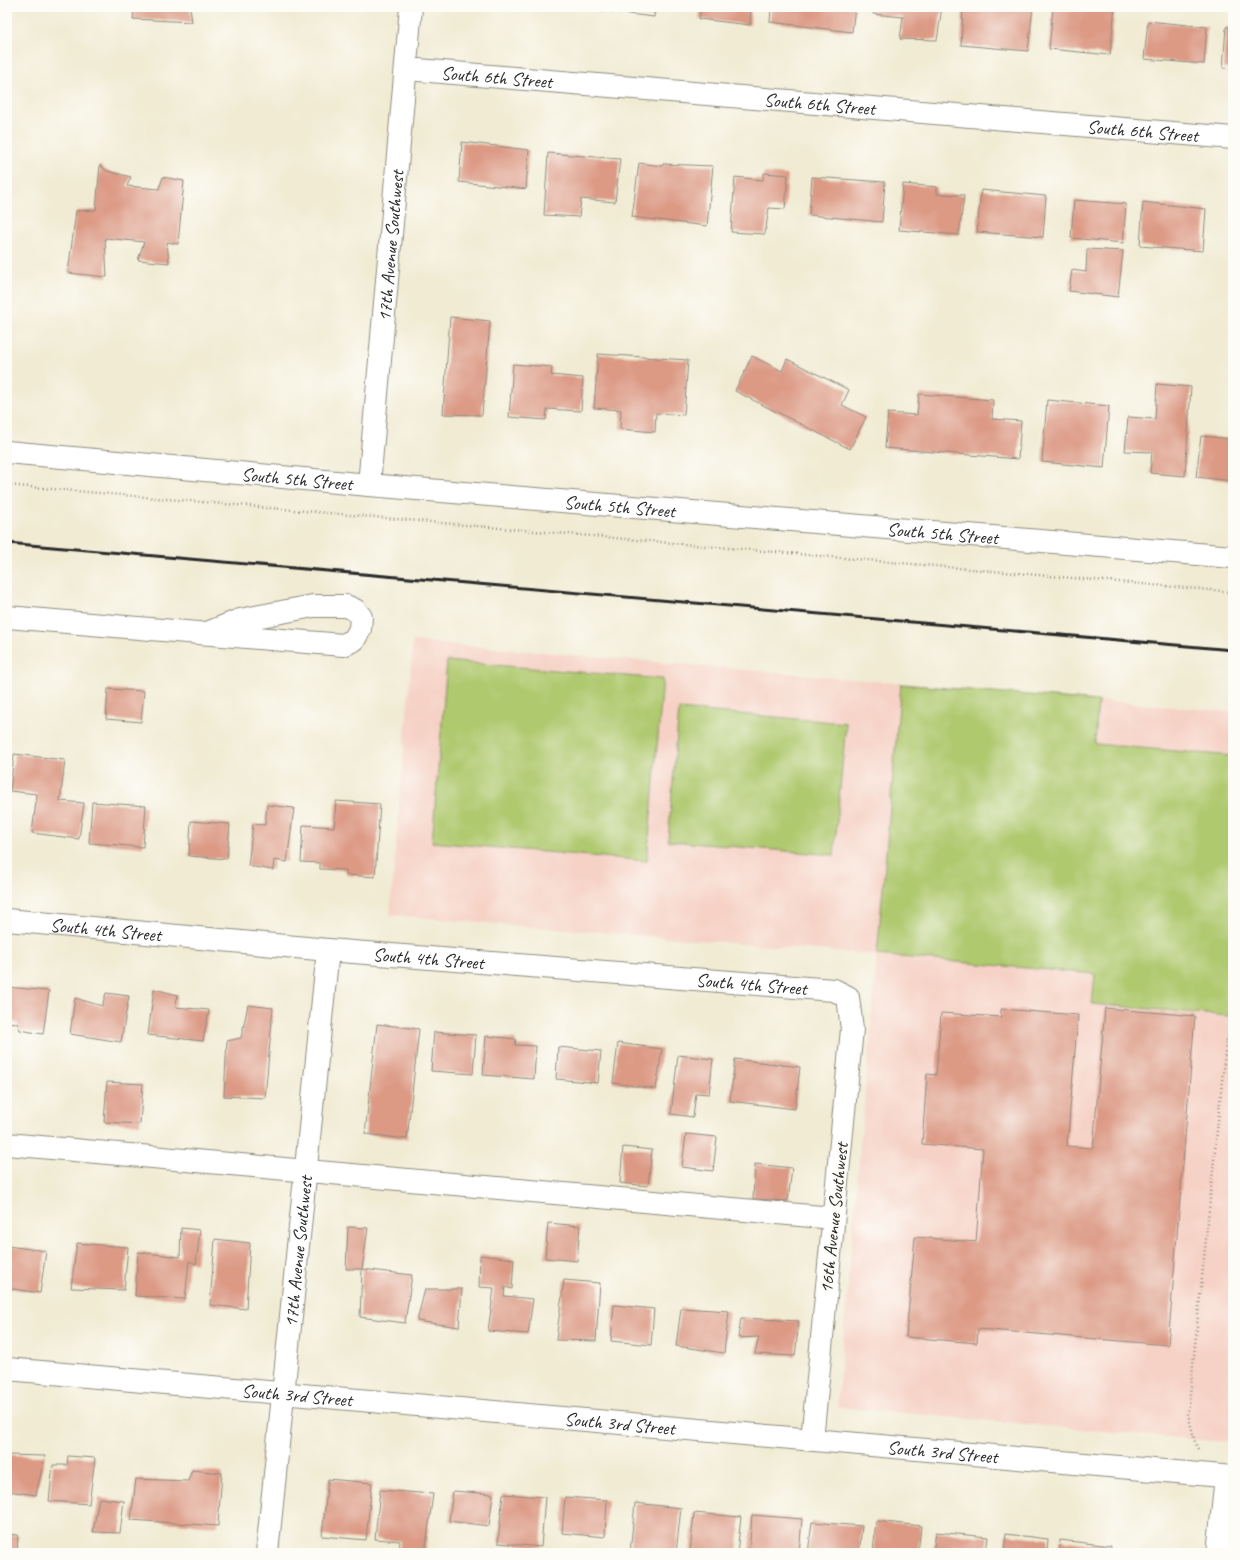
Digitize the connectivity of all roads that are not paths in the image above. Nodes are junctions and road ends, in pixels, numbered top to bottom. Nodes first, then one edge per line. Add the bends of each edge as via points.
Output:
1 (411, 7) edge
2 (406, 69) junction
3 (1233, 138) edge
4 (7, 452) edge
5 (369, 485) junction
6 (1233, 557) edge
7 (7, 617) edge
8 (207, 634) junction
9 (7, 920) edge
10 (328, 950) junction
11 (848, 997) joint
12 (7, 1144) edge
13 (306, 1170) junction
14 (833, 1218) junction
15 (7, 1369) edge
16 (284, 1393) junction
17 (812, 1440) junction
18 (1230, 1477) edge
19 (267, 1553) edge
20 (1218, 1553) edge

1 - 2 street, 17th Avenue Southwest
2 - 3 street, South 6th Street
2 - 5 street, 17th Avenue Southwest
4 - 5 street, South 5th Street
5 - 6 street, South 5th Street
7 - 8 street
8 - 8 street via 240,620 313,606 346,606 355,610 361,617 360,629 354,640 343,645
9 - 10 street, South 4th Street
10 - 11 street, South 4th Street via 834,990
10 - 13 street, 17th Avenue Southwest
11 - 14 street, 16th Avenue Southwest via 852,1029
12 - 13 street
13 - 14 street
13 - 16 street, 17th Avenue Southwest
14 - 17 street, 16th Avenue Southwest
15 - 16 street, South 3rd Street
16 - 17 street, South 3rd Street
16 - 19 street, 17th Avenue Southwest
17 - 18 street, South 3rd Street
18 - 20 street

